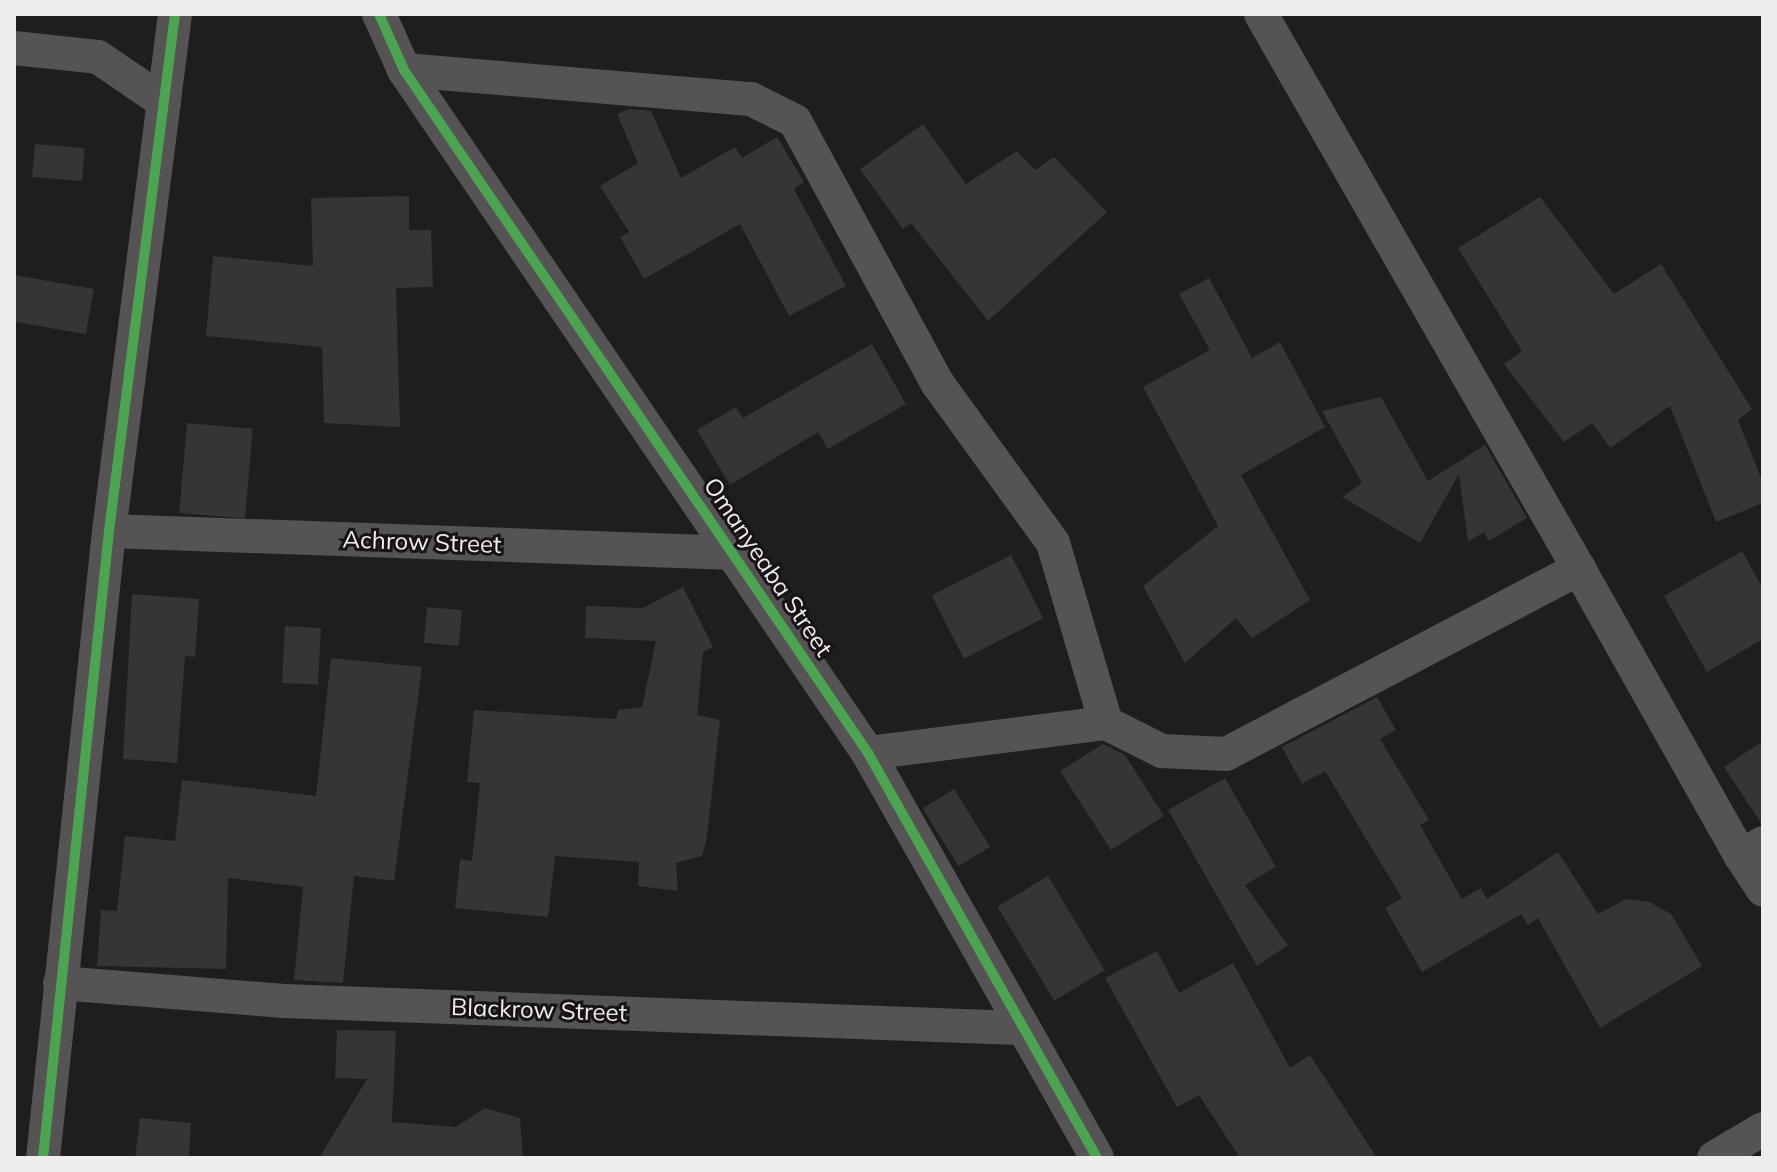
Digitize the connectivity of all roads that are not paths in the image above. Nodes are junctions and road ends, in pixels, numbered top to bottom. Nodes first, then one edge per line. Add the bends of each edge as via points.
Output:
1 (175, 14) edge
2 (379, 14) edge
3 (1261, 14) edge
4 (14, 48) edge
5 (404, 70) junction
6 (164, 102) junction
7 (109, 531) junction
8 (735, 553) junction
9 (1579, 569) junction
10 (1106, 723) junction
11 (868, 753) junction
12 (1752, 849) edge
13 (1763, 890) edge
14 (60, 983) junction
15 (1018, 1028) junction
16 (1763, 1129) edge
17 (43, 1158) edge
18 (1097, 1158) edge
19 (1714, 1158) edge

1 - 6 street
2 - 5 street, Omanyeaba Street
3 - 9 street
4 - 6 street via 98,57
5 - 8 street, Omanyeaba Street
5 - 10 street via 751,99 795,121 938,384 1053,543
6 - 7 street
7 - 8 street, Achrow Street
7 - 14 street
8 - 11 street, Omanyeaba Street
9 - 10 street via 1226,754 1162,751
9 - 12 street
10 - 11 street
11 - 15 street, Omanyeaba Street
12 - 13 street
14 - 15 street, Blackrow Street via 284,1001
14 - 17 street
15 - 18 street, Omanyeaba Street
16 - 19 street

